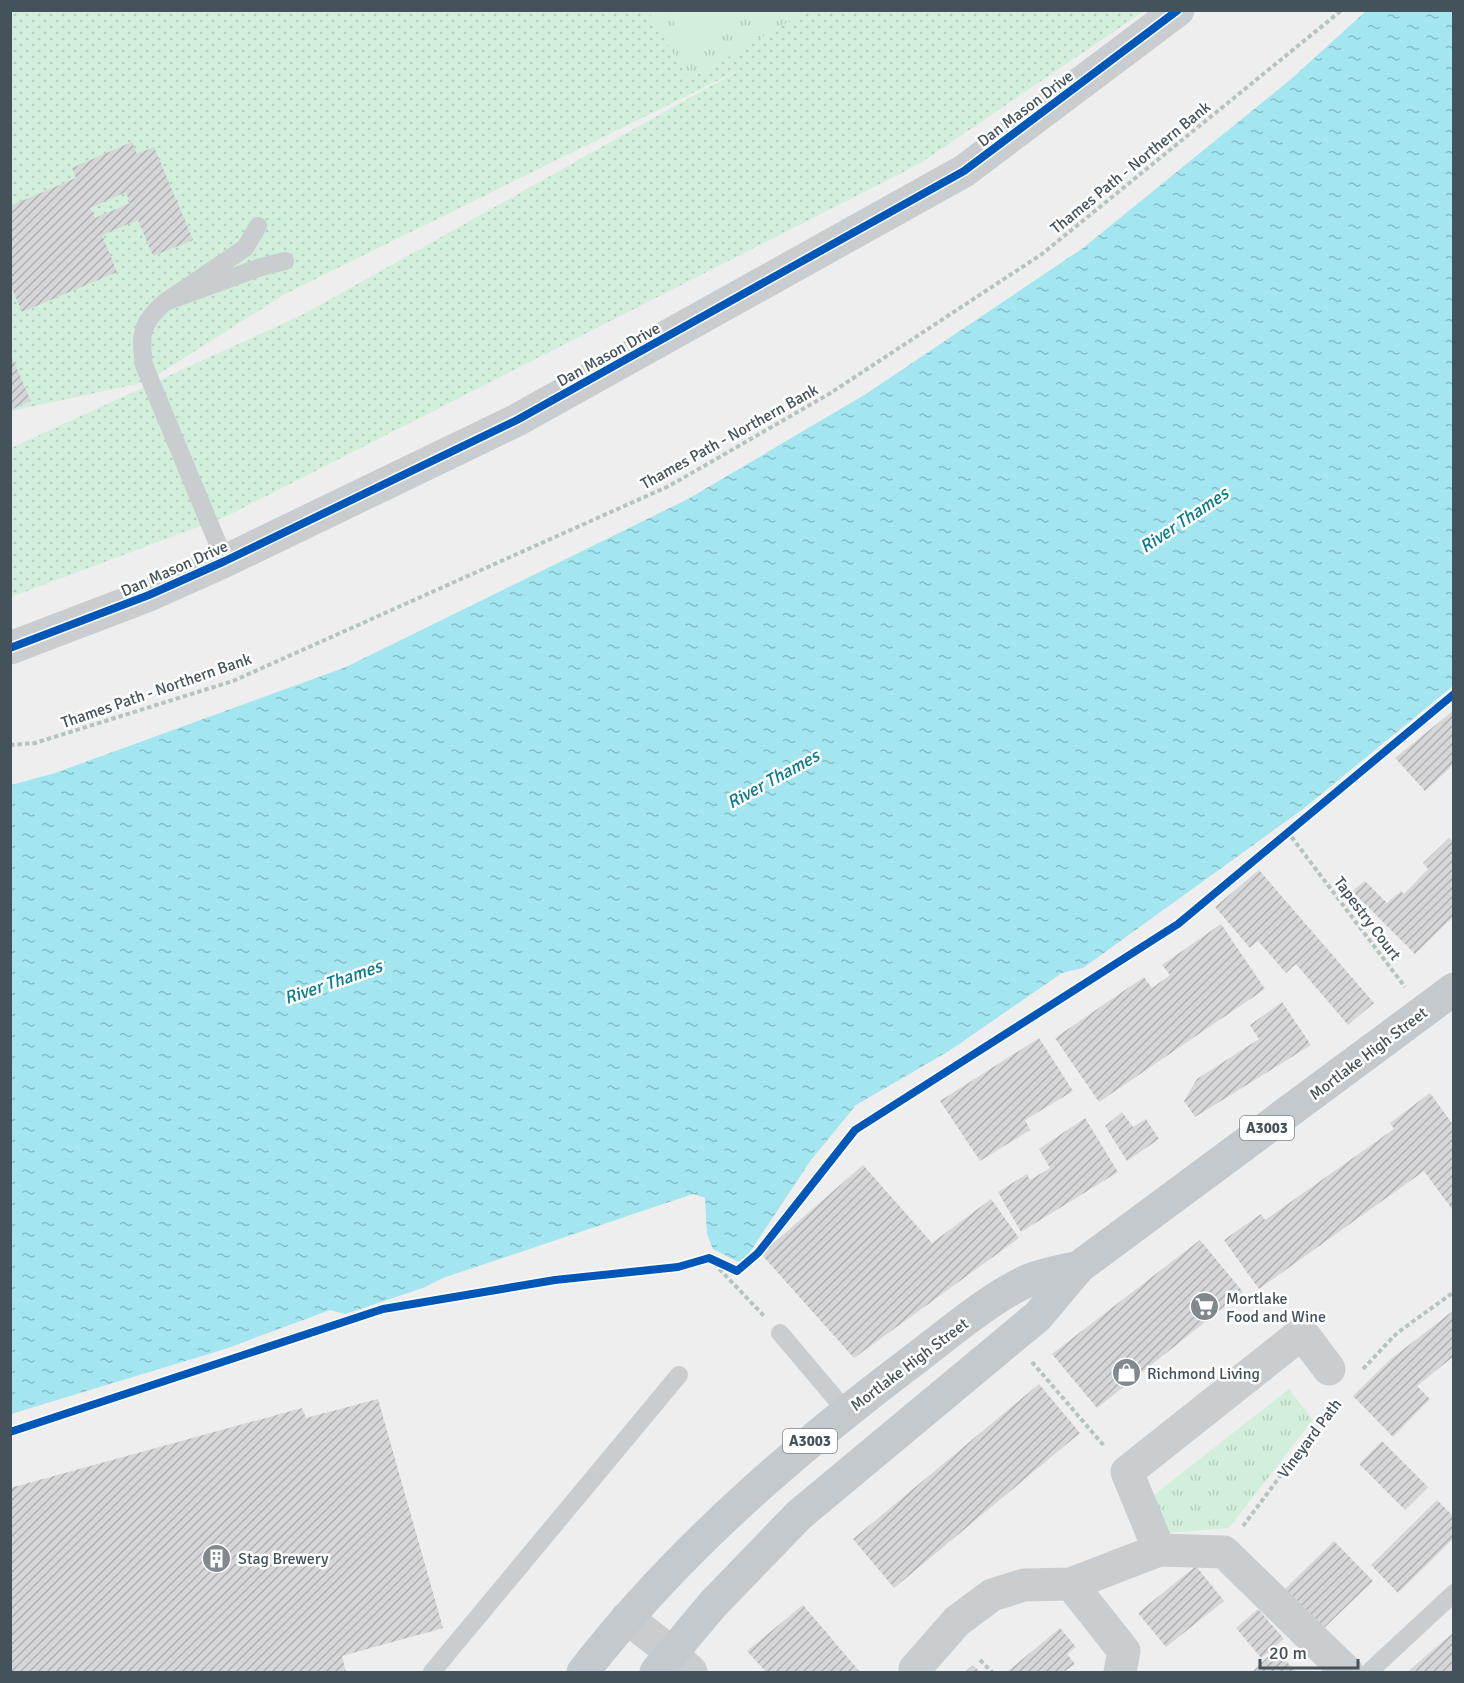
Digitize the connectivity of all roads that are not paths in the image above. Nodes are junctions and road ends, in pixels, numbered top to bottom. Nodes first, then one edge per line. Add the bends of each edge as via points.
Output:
1 (1178, 10) edge
2 (258, 226) dead end
3 (285, 261) dead end
4 (165, 302) junction
5 (225, 561) junction
6 (10, 648) edge
7 (1454, 989) edge
8 (1079, 1267) junction
9 (780, 1333) dead end
10 (679, 1375) dead end
11 (1343, 1379) road end
12 (846, 1411) junction
13 (1159, 1550) junction
14 (1071, 1584) junction
15 (1454, 1593) edge
16 (627, 1618) junction
17 (673, 1666) edge
18 (915, 1669) dead end
19 (432, 1672) edge
20 (583, 1672) edge
21 (1120, 1672) edge
22 (1347, 1672) edge
23 (1369, 1672) edge

1 - 5 street, Dan Mason Drive via 964,171 517,420
2 - 4 lane via 245,248
3 - 4 lane
4 - 5 lane via 147,317 141,338 144,365
5 - 6 street, Dan Mason Drive via 149,595
7 - 8 main road, Mortlake High Street / A3003
8 - 12 main road, Mortlake High Street / A3003 via 1027,1281 975,1314
8 - 17 main road, Mortlake High Street / A3003 via 1038,1316 800,1515 719,1597
9 - 12 lane
10 - 19 lane
11 - 13 street via 1302,1333 1127,1472
12 - 16 main road, Mortlake High Street / A3003 via 741,1499
13 - 14 street
13 - 22 street via 1224,1552
14 - 18 street via 1024,1585 992,1595 957,1621
14 - 21 street via 1124,1651
15 - 23 lane
16 - 17 street
16 - 20 main road, Mortlake High Street / A3003

